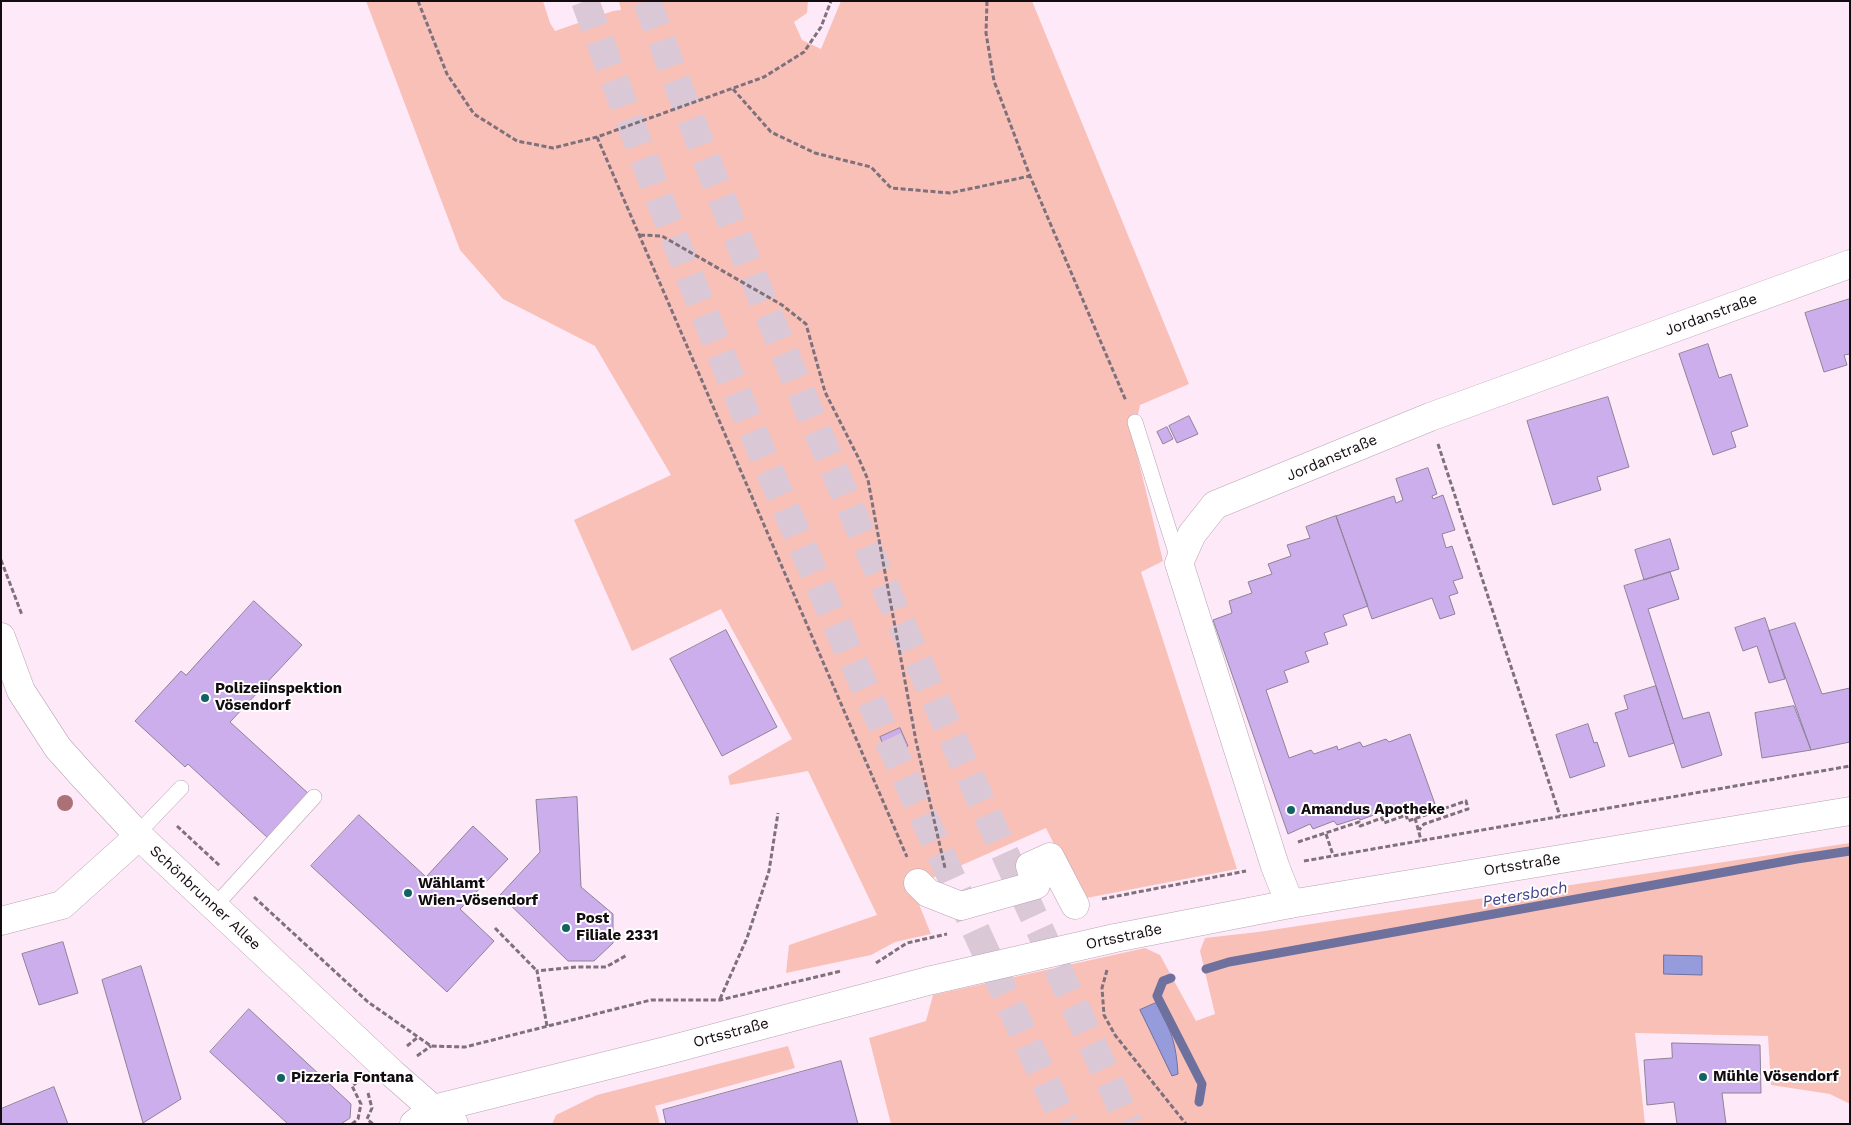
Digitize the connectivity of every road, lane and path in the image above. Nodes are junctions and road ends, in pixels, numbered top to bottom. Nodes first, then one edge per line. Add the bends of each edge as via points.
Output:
1 (418, 1) edge
2 (831, 1) edge
3 (987, 1) edge
4 (733, 89) junction
5 (597, 137) junction
6 (1030, 176) junction
7 (640, 235) junction
8 (1850, 264) edge
9 (1430, 417) junction
10 (1135, 422) joint
11 (1179, 563) junction
12 (1, 637) edge
13 (1850, 766) edge
14 (181, 788) dead end
15 (314, 798) dead end
16 (1850, 811) edge
17 (778, 813) dead end
18 (1560, 816) junction
19 (1415, 818) junction
20 (1419, 830) junction
21 (1326, 834) junction
22 (138, 835) junction
23 (1421, 840) junction
24 (1297, 842) dead end
25 (1333, 856) junction
26 (1274, 866) junction
27 (918, 883) joint
28 (953, 902) junction
29 (1290, 904) junction
30 (1074, 905) dead end
31 (214, 907) junction
32 (1, 921) edge
33 (495, 928) dead end
34 (1115, 938) junction
35 (627, 955) dead end
36 (876, 963) dead end
37 (867, 965) dead end
38 (848, 969) dead end
39 (536, 971) junction
40 (720, 1000) junction
41 (547, 1026) junction
42 (418, 1037) dead end
43 (433, 1119) edge
44 (1186, 1124) edge

1 - 5 path via 447,74 474,114 517,141 553,148
2 - 4 path via 822,28 804,52 764,77
3 - 6 path via 986,34 994,81
4 - 5 path
4 - 6 path via 771,132 815,153 871,166 891,188 950,193
5 - 7 path
6 - 10 path
7 - 27 path
7 - 28 path via 662,236 782,305 806,324 825,392 868,480 916,741
8 - 9 street, Jordanstraße
9 - 11 street, Jordanstraße via 1215,506 1192,534
9 - 18 path
10 - 11 lane
11 - 26 street
12 - 22 street, Schönbrunner Allee via 21,691 58,748
13 - 18 path
14 - 22 lane
15 - 31 lane
16 - 29 street, Ortsstraße
17 - 40 path via 769,871 747,938
18 - 23 path
19 - 20 path
19 - 20 path via 1466,801 1468,809 1424,824
19 - 21 path via 1408,821 1406,814 1384,823 1382,818 1360,826 1359,822
20 - 23 path
21 - 24 path
21 - 25 path
22 - 31 street, Schönbrunner Allee
22 - 32 street via 62,905
23 - 25 path
25 - 26 path
26 - 29 street
27 - 28 street via 928,893
28 - 30 street via 961,906 1036,885 1030,866 1050,858
29 - 34 street, Ortsstraße
31 - 43 street, Schönbrunner Allee via 393,1074
33 - 39 path
34 - 43 street, Ortsstraße via 918,984 670,1050
34 - 44 path via 1102,988 1104,1016 1115,1035
35 - 39 path via 606,967
36 - 37 path
38 - 40 path
39 - 41 path
40 - 41 path via 650,1000
41 - 42 path via 465,1046 431,1046

